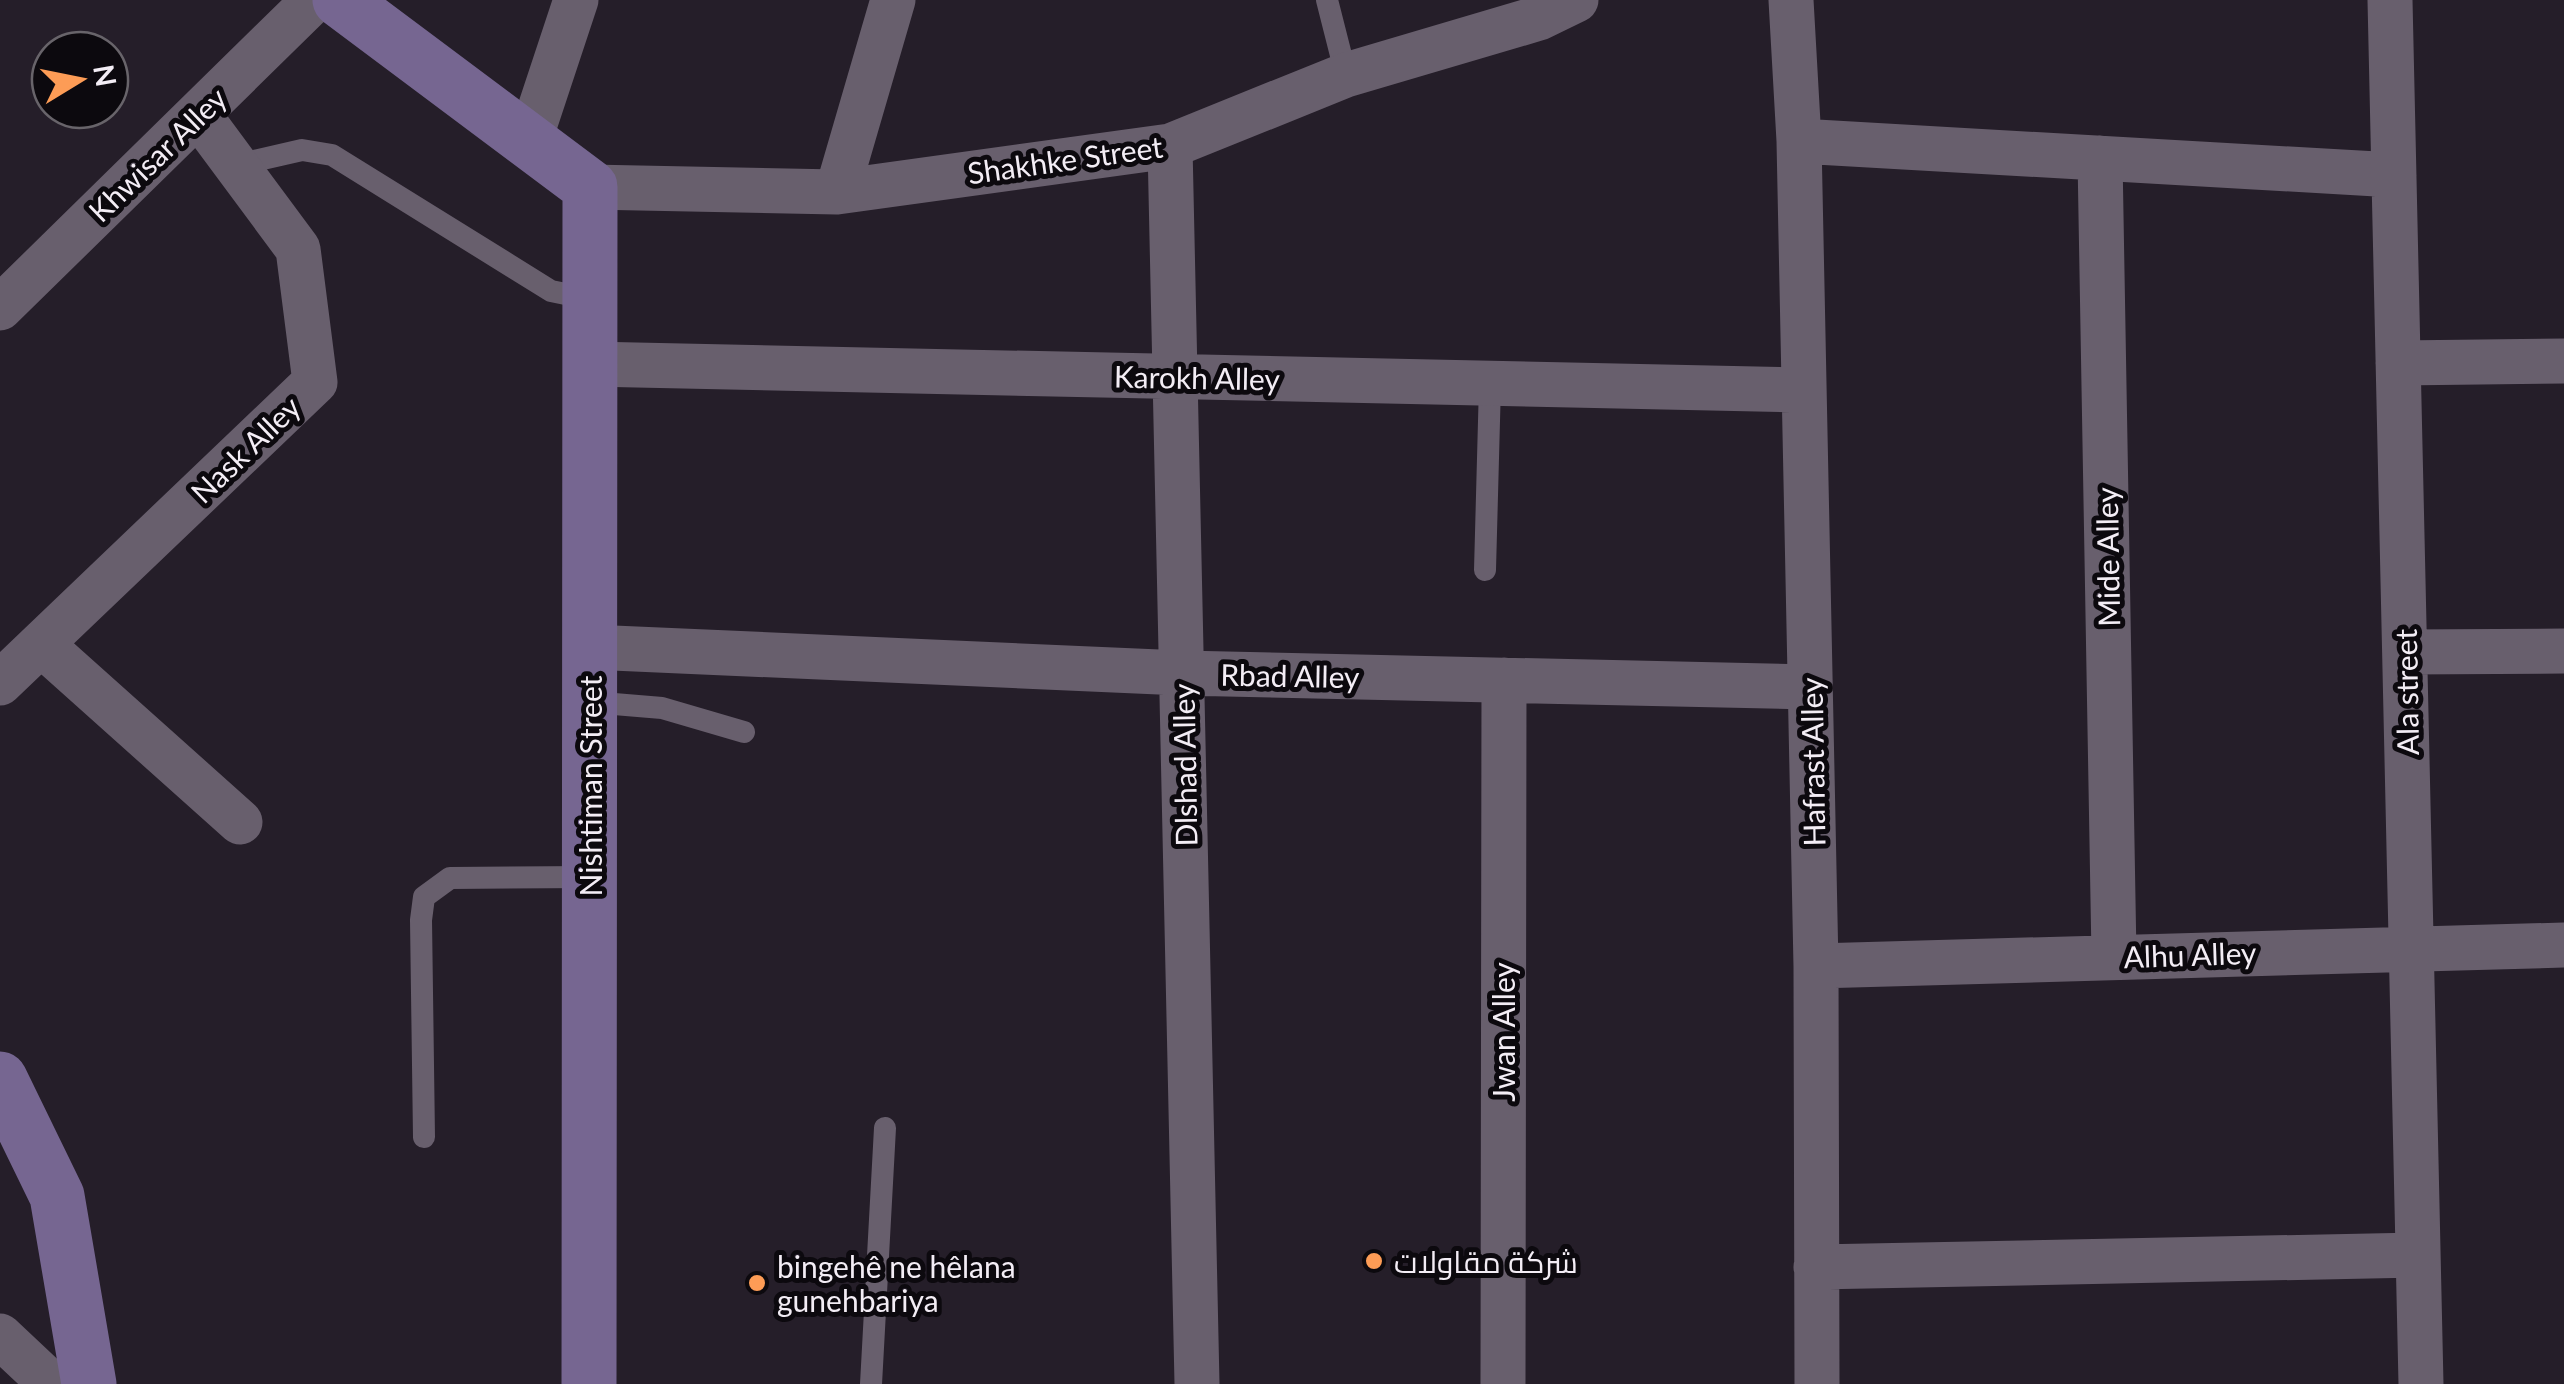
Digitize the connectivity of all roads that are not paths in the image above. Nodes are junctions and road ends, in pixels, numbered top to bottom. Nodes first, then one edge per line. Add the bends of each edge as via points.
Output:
1 (314, 0) edge
2 (340, 0) edge
3 (576, 0) edge
4 (893, 0) edge
5 (1326, 0) edge
6 (1790, 0) edge
7 (2390, 0) edge
8 (1553, 6) edge
9 (1346, 75) junction
10 (198, 114) junction
11 (1799, 141) junction
12 (529, 142) junction
13 (1170, 146) junction
14 (2100, 158) junction
15 (236, 165) junction
16 (2394, 174) junction
17 (590, 188) junction
18 (837, 192) junction
19 (590, 299) junction
20 (0, 308) edge
21 (2564, 361) edge
22 (2398, 363) junction
23 (590, 364) junction
24 (1175, 376) junction
25 (1490, 384) junction
26 (1804, 390) junction
27 (1485, 570) dead end
28 (40, 644) junction
29 (590, 647) junction
30 (2564, 651) edge
31 (2405, 652) junction
32 (1182, 673) junction
33 (1504, 680) junction
34 (0, 682) edge
35 (1810, 686) junction
36 (590, 702) junction
37 (744, 732) dead end
38 (240, 822) dead end
39 (590, 877) junction
40 (2564, 945) edge
41 (2411, 948) junction
42 (2114, 956) junction
43 (1816, 966) junction
44 (0, 1079) edge
45 (884, 1128) dead end
46 (424, 1137) dead end
47 (2418, 1255) junction
48 (1816, 1267) junction
49 (0, 1336) edge
50 (51, 1384) edge
51 (89, 1384) edge
52 (589, 1384) edge
53 (871, 1384) edge
54 (1198, 1384) edge
55 (1503, 1384) edge
56 (1816, 1384) edge
57 (2421, 1384) edge

1 - 10 street, Khwisar Alley
2 - 12 street
3 - 12 street
4 - 18 street
5 - 9 lane
6 - 11 street, Hafrast Alley
7 - 16 street, Ala street
8 - 9 street, Shakhke Street
9 - 13 street, Shakhke Street
10 - 15 street, Nask Alley
10 - 20 street, Khwisar Alley
11 - 14 street
11 - 26 street, Hafrast Alley
12 - 17 street
13 - 18 street, Shakhke Street
13 - 24 street, Dlshad Alley
14 - 16 street
14 - 42 street, Mide Alley
15 - 19 lane via 302,150 332,155 550,291
15 - 28 street, Nask Alley via 298,249 315,382
16 - 22 street, Ala street
17 - 18 street, Shakhke Street
17 - 19 street, Nishtiman Street
19 - 23 street, Nishtiman Street
21 - 22 street
22 - 31 street, Ala street
23 - 24 street, Karokh Alley
23 - 29 street, Nishtiman Street
24 - 25 street, Karokh Alley
24 - 32 street, Dlshad Alley
25 - 26 street, Karokh Alley
25 - 27 lane
26 - 35 street, Hafrast Alley
28 - 34 street, Nask Alley
28 - 38 street
29 - 32 street, Rbad Alley
29 - 36 street, Nishtiman Street
30 - 31 street
31 - 41 street, Ala street
32 - 33 street, Rbad Alley
32 - 54 street, Dlshad Alley
33 - 35 street, Rbad Alley
33 - 55 street, Jwan Alley
35 - 43 street, Hafrast Alley
36 - 37 lane via 662,708
36 - 39 street, Nishtiman Street
39 - 46 lane via 450,878 424,897
39 - 52 street, Nishtiman Street
40 - 41 street, Alhu Alley
41 - 42 street, Alhu Alley
41 - 47 street, Ala street
42 - 43 street, Alhu Alley
43 - 48 street, Hafrast Alley
44 - 51 street via 57,1196
45 - 53 lane
47 - 48 street
47 - 57 street, Ala street
48 - 56 street, Hafrast Alley
49 - 50 street

